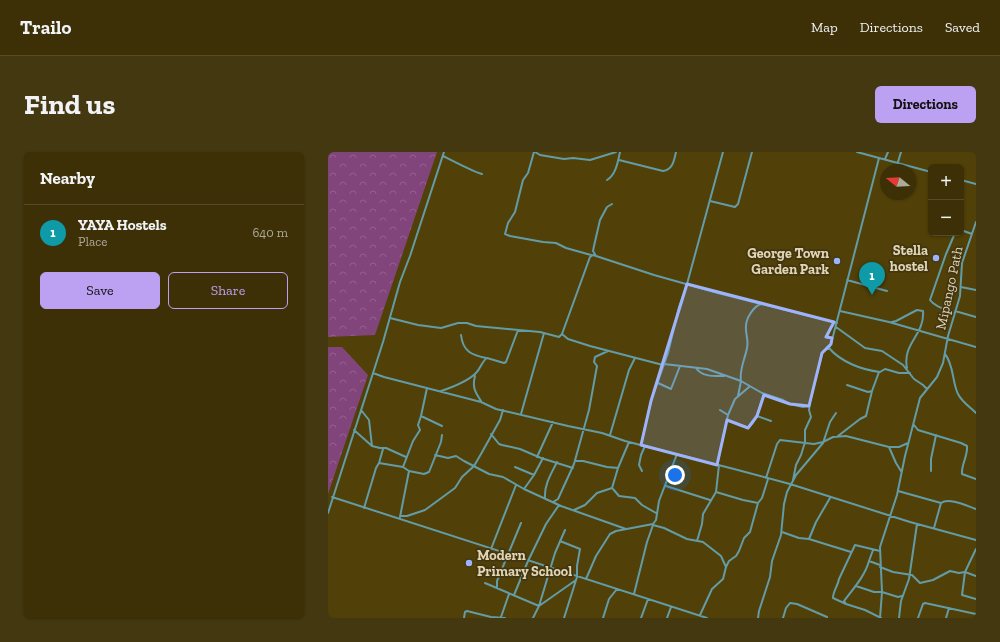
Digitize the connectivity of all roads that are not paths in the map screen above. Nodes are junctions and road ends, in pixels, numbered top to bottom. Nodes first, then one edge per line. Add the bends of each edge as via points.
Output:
1 (444, 152) edge
2 (535, 152) edge
3 (616, 152) edge
4 (620, 152) edge
5 (676, 152) edge
6 (723, 152) edge
7 (752, 152) edge
8 (859, 152) edge
9 (888, 152) edge
10 (901, 152) edge
11 (443, 156) junction
12 (879, 158) junction
13 (885, 159) junction
14 (619, 160) junction
15 (898, 163) junction
16 (928, 171) edge
17 (482, 174) dead end
18 (608, 180) dead end
19 (964, 181) edge
20 (976, 184) edge
21 (710, 201) junction
22 (612, 204) dead end
23 (976, 222) edge
24 (964, 230) edge
25 (974, 232) edge
26 (954, 236) edge
27 (591, 255) junction
28 (596, 256) junction
29 (847, 280) junction
30 (687, 284) junction
31 (961, 286) junction
32 (976, 290) edge
33 (887, 291) dead end
34 (762, 304) junction
35 (840, 311) junction
36 (955, 312) junction
37 (976, 316) edge
38 (390, 318) junction
39 (835, 322) junction
40 (889, 322) junction
41 (836, 327) junction
42 (518, 330) junction
43 (920, 331) junction
44 (544, 334) junction
45 (562, 334) junction
46 (461, 336) dead end
47 (832, 338) junction
48 (948, 338) junction
49 (976, 347) edge
50 (829, 348) junction
51 (608, 351) junction
52 (945, 353) junction
53 (486, 358) junction
54 (636, 358) junction
55 (664, 365) junction
56 (680, 366) junction
57 (695, 368) junction
58 (700, 368) junction
59 (907, 369) junction
60 (879, 372) junction
61 (373, 373) junction
62 (699, 373) junction
63 (475, 374) junction
64 (910, 374) junction
65 (725, 376) junction
66 (741, 381) junction
67 (658, 383) junction
68 (847, 385) dead end
69 (749, 387) junction
70 (427, 388) junction
71 (927, 389) junction
72 (872, 390) junction
73 (440, 392) junction
74 (764, 394) junction
75 (738, 396) junction
76 (482, 402) junction
77 (809, 406) junction
78 (361, 410) junction
79 (503, 410) junction
80 (720, 410) dead end
81 (836, 413) dead end
82 (976, 413) edge
83 (521, 414) junction
84 (728, 415) junction
85 (421, 416) junction
86 (757, 416) junction
87 (727, 420) junction
88 (771, 421) dead end
89 (553, 422) junction
90 (913, 424) junction
91 (442, 426) dead end
92 (354, 430) junction
93 (583, 430) junction
94 (492, 434) junction
95 (442, 435) dead end
96 (610, 435) junction
97 (936, 435) junction
98 (838, 437) junction
99 (629, 442) junction
100 (805, 442) junction
101 (823, 442) junction
102 (908, 442) junction
103 (641, 445) junction
104 (372, 446) junction
105 (645, 446) junction
106 (889, 447) junction
107 (383, 449) junction
108 (435, 454) junction
109 (677, 454) junction
110 (537, 456) junction
111 (406, 457) junction
112 (543, 458) junction
113 (557, 462) junction
114 (575, 462) junction
115 (379, 463) junction
116 (718, 465) junction
117 (474, 466) junction
118 (403, 467) junction
119 (516, 467) dead end
120 (573, 468) junction
121 (618, 468) junction
122 (409, 471) junction
123 (642, 471) dead end
124 (931, 471) dead end
125 (902, 472) junction
126 (534, 475) junction
127 (767, 479) junction
128 (976, 479) edge
129 (793, 480) junction
130 (516, 484) junction
131 (790, 484) junction
132 (665, 486) junction
133 (612, 488) junction
134 (524, 489) junction
135 (898, 491) junction
136 (716, 492) junction
137 (332, 497) junction
138 (545, 498) junction
139 (830, 498) junction
140 (710, 500) junction
141 (554, 502) junction
142 (758, 503) junction
143 (941, 503) junction
144 (559, 505) junction
145 (364, 508) junction
146 (976, 509) edge
147 (573, 510) junction
148 (328, 513) edge
149 (656, 513) junction
150 (400, 516) junction
151 (890, 516) junction
152 (399, 520) junction
153 (521, 523) dead end
154 (917, 523) junction
155 (652, 525) junction
156 (934, 528) junction
157 (626, 529) junction
158 (565, 530) dead end
159 (782, 532) junction
160 (809, 539) junction
161 (976, 540) edge
162 (560, 541) junction
163 (697, 541) junction
164 (491, 549) junction
165 (976, 549) edge
166 (873, 550) junction
167 (880, 551) junction
168 (851, 552) junction
169 (509, 555) junction
170 (528, 561) junction
171 (869, 561) junction
172 (880, 566) junction
173 (726, 567) junction
174 (551, 568) junction
175 (965, 572) junction
176 (910, 574) junction
177 (976, 576) edge
178 (577, 578) junction
179 (586, 579) junction
180 (485, 583) dead end
181 (856, 586) junction
182 (497, 588) junction
183 (617, 589) junction
184 (882, 592) junction
185 (509, 594) junction
186 (634, 594) junction
187 (514, 596) junction
188 (902, 596) junction
189 (648, 599) junction
190 (976, 599) edge
191 (846, 604) junction
192 (539, 606) junction
193 (671, 606) junction
194 (949, 608) junction
195 (976, 614) edge
196 (700, 616) junction
197 (500, 617) edge
198 (827, 617) dead end
199 (464, 618) edge
200 (505, 618) edge
201 (533, 618) edge
202 (564, 618) edge
203 (603, 618) edge
204 (640, 618) edge
205 (667, 618) edge
206 (707, 618) edge
207 (758, 618) edge
208 (783, 618) edge
209 (880, 618) edge
210 (899, 618) edge
211 (918, 618) edge
212 (946, 618) edge

1 - 11 street
2 - 3 street via 564,159 590,160
2 - 27 street via 505,234 556,243
4 - 14 street
5 - 14 street via 672,167 667,171
6 - 21 street
7 - 21 street via 738,204 735,207
8 - 12 street
9 - 13 street
10 - 15 street
11 - 17 street via 477,174
11 - 38 street
12 - 13 street
12 - 29 street
13 - 15 street
14 - 18 street via 612,177
15 - 16 street
19 - 20 street
21 - 30 street
22 - 28 street via 607,207 600,220 593,251
23 - 25 street, Mipango Path
24 - 25 street
25 - 31 street, Mipango Path via 960,271
26 - 36 street via 930,300 939,307
27 - 28 street
27 - 45 street
28 - 30 street
29 - 33 street
29 - 35 street
30 - 34 street
30 - 55 street
31 - 32 street
31 - 36 street, Mipango Path
34 - 39 street
34 - 66 street via 752,310 746,325 748,343 740,374
35 - 39 street
35 - 40 street
36 - 37 street
36 - 48 street, Mipango Path
38 - 42 street via 441,328 467,323
38 - 61 street
39 - 41 street
39 - 47 street via 827,336
40 - 43 street
40 - 43 street via 922,310
41 - 47 street
41 - 59 street via 865,348 882,351
42 - 44 street
42 - 53 street via 506,362
43 - 48 street
43 - 59 street via 908,348
44 - 45 street via 558,337
44 - 83 street
45 - 51 street via 568,339
46 - 53 street via 462,344 468,352
47 - 50 street
48 - 49 street
48 - 52 street, Mipango Path
50 - 60 street via 837,357 860,368
50 - 77 street via 822,354
51 - 54 street
51 - 93 street via 595,357 596,366 589,410
52 - 71 street, Mipango Path via 938,374
52 - 82 street via 958,393
53 - 63 street
54 - 55 street
54 - 96 street via 629,370
55 - 56 street
55 - 67 street
56 - 57 street
56 - 67 street via 671,389
57 - 58 street
57 - 62 street
58 - 62 street
58 - 65 street
59 - 64 street
60 - 64 street via 885,369
60 - 72 street
61 - 70 street
61 - 78 street
62 - 65 street
63 - 73 street via 460,384
63 - 76 street via 473,388
64 - 71 street
65 - 66 street
66 - 69 street
66 - 75 street
67 - 103 street
68 - 72 street via 868,392
69 - 74 street
69 - 75 street
70 - 73 street
70 - 85 street
71 - 90 street, Mipango Path via 920,398
72 - 98 street via 866,416
73 - 76 street
74 - 77 street via 790,404
74 - 86 street
75 - 84 street
76 - 79 street
77 - 100 street via 811,417 805,430
78 - 92 street
78 - 104 street via 369,420
79 - 83 street
79 - 94 street
80 - 84 street
81 - 101 street
83 - 89 street
84 - 87 street
85 - 91 street
85 - 111 street via 418,425 420,430
86 - 87 street via 748,428
86 - 88 street
87 - 116 street
89 - 93 street
89 - 110 street
90 - 97 street via 918,430
90 - 102 street, Mipango Path
92 - 104 street
92 - 137 street
93 - 96 street
93 - 114 street
94 - 110 street via 499,444
94 - 117 street
95 - 108 street
96 - 99 street
97 - 124 street
97 - 128 street via 967,446 962,474
98 - 101 street
98 - 106 street via 846,436
99 - 103 street
99 - 121 street
100 - 101 street
100 - 127 street via 780,440
100 - 129 street
101 - 129 street
102 - 106 street via 899,447
102 - 125 street, Mipango Path
103 - 105 street
104 - 107 street
105 - 109 street
105 - 123 street via 639,465
106 - 125 street
107 - 111 street
107 - 115 street
108 - 117 street via 448,458 456,456
108 - 122 street via 429,472 424,474
109 - 116 street
109 - 132 street
110 - 112 street
111 - 118 street
112 - 113 street
112 - 126 street
113 - 120 street
113 - 138 street via 548,480
114 - 120 street
114 - 121 street via 583,461
115 - 118 street
115 - 145 street
116 - 127 street
116 - 136 street
117 - 130 street
117 - 150 street via 462,477 456,488 431,506 407,516
118 - 122 street
119 - 126 street
120 - 141 street via 558,499
121 - 133 street
122 - 150 street
125 - 135 street, Mipango Path
126 - 134 street
127 - 131 street
127 - 142 street
129 - 131 street
130 - 134 street
130 - 164 street
131 - 139 street
131 - 159 street via 784,504
132 - 140 street
132 - 149 street
133 - 147 street via 597,494 585,505
133 - 149 street via 619,496 635,498
134 - 138 street
135 - 143 street
135 - 151 street, Mipango Path
136 - 140 street
136 - 142 street
137 - 145 street
137 - 148 street
138 - 141 street
139 - 151 street
139 - 160 street
140 - 163 street via 703,514
141 - 144 street
142 - 173 street via 750,532 744,538 736,556
143 - 146 street via 950,501
143 - 156 street
144 - 147 street
144 - 170 street via 546,524
145 - 152 street
147 - 157 street
149 - 155 street via 656,520
150 - 152 street
151 - 154 street
151 - 167 street, Mipango Path
152 - 164 street
153 - 169 street
154 - 156 street
154 - 176 street
155 - 157 street
155 - 163 street
155 - 186 street
156 - 161 street
157 - 179 street via 612,532 608,536
158 - 162 street
159 - 160 street
159 - 207 street
160 - 168 street
162 - 174 street
162 - 178 street via 580,548
163 - 173 street via 703,542 721,556
164 - 169 street
165 - 175 street
166 - 167 street
166 - 168 street via 855,545
166 - 171 street
167 - 172 street, Mipango Path
168 - 191 street via 833,593 833,598
169 - 170 street
169 - 182 street via 497,580
170 - 174 street
170 - 187 street
171 - 172 street
171 - 181 street
172 - 176 street via 893,572
172 - 184 street, Mipango Path
173 - 196 street via 723,580 712,589
174 - 178 street
174 - 192 street
175 - 176 street via 950,571 933,580 920,583
175 - 177 street
175 - 190 street via 962,595
176 - 188 street
178 - 179 street
178 - 192 street
178 - 202 street
179 - 183 street
180 - 182 street
181 - 184 street
181 - 191 street via 844,602
182 - 185 street
183 - 186 street
183 - 203 street via 609,599
184 - 188 street
184 - 209 street, Mipango Path
185 - 187 street
185 - 197 street
186 - 189 street
187 - 192 street
188 - 210 street
189 - 193 street
189 - 204 street
191 - 209 street
192 - 201 street
193 - 196 street
193 - 205 street
194 - 195 street
194 - 211 street via 924,603
194 - 212 street
196 - 206 street
197 - 199 street via 467,611
197 - 200 street
198 - 208 street via 790,603

